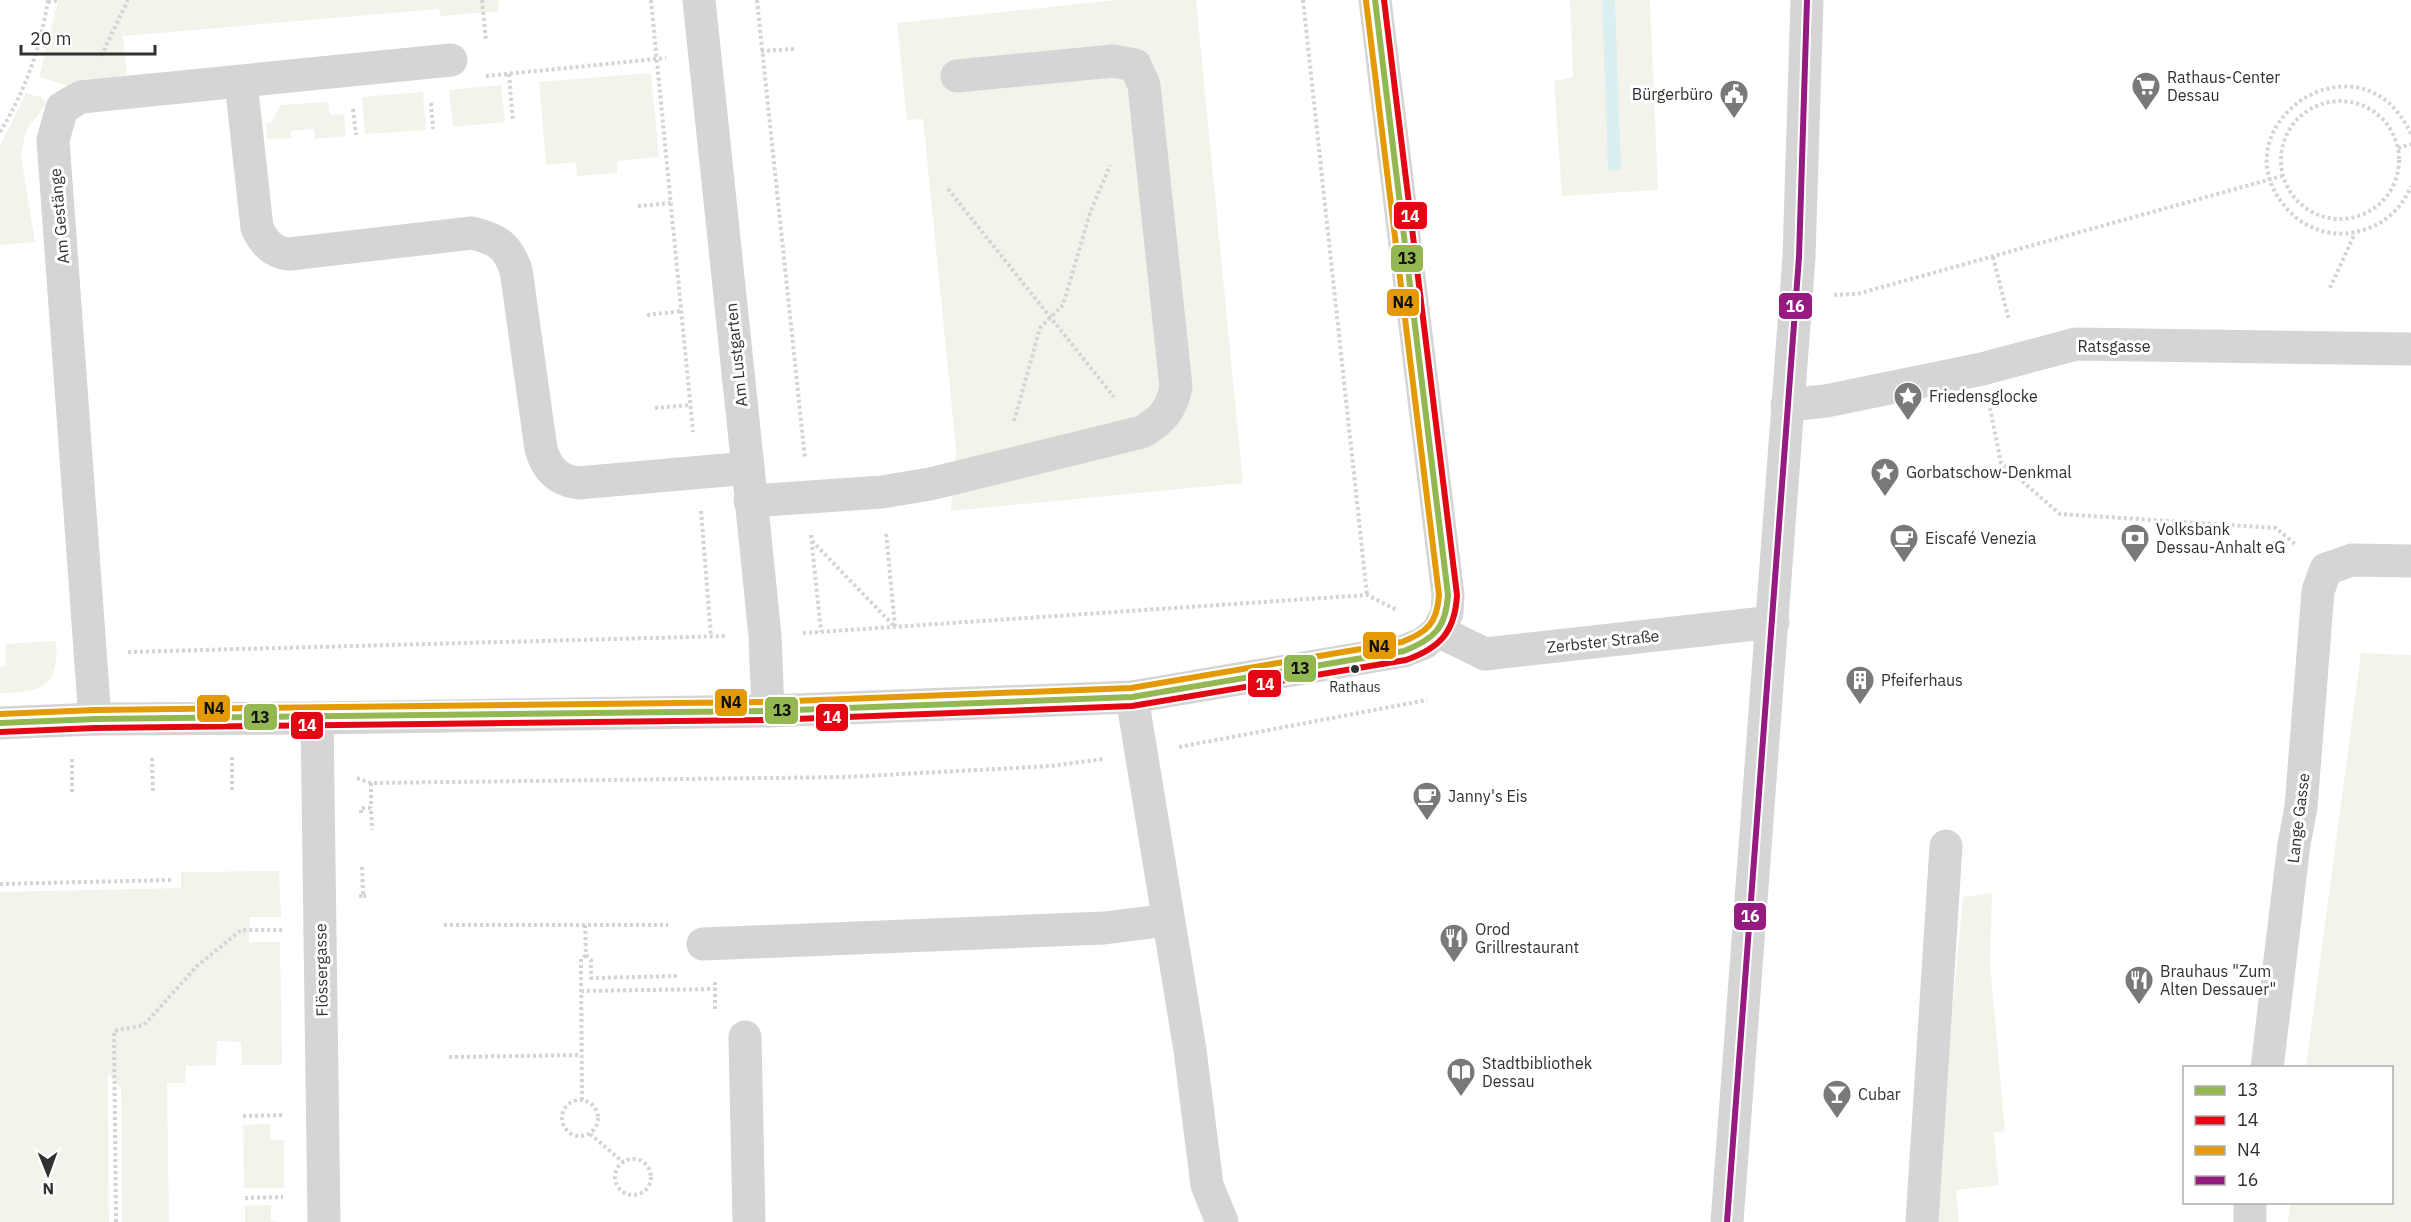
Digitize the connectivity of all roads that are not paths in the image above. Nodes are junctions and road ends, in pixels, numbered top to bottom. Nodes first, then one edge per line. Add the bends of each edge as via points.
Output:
1 (699, 0) edge
2 (1375, 0) edge
3 (1807, 0) edge
4 (451, 60) dead end
5 (957, 76) dead end
6 (241, 82) junction
7 (2411, 349) edge
8 (1787, 405) junction
9 (748, 468) junction
10 (750, 501) junction
11 (2411, 561) edge
12 (1773, 622) junction
13 (1438, 631) junction
14 (1132, 697) junction
15 (768, 711) junction
16 (317, 718) junction
17 (94, 719) junction
18 (0, 723) edge
19 (1946, 846) dead end
20 (1168, 920) junction
21 (703, 944) road end
22 (745, 1037) dead end
23 (2267, 1066) edge
24 (2250, 1204) edge
25 (324, 1222) edge
26 (749, 1222) edge
27 (1222, 1222) edge
28 (1726, 1222) edge
29 (1922, 1222) edge
30 (2250, 1222) edge

1 - 9 street, Am Lustgarten
2 - 13 street via 1448,595 1447,613
3 - 8 street via 1796,296
4 - 6 street
5 - 10 street via 1113,61 1135,65 1144,85 1176,387 1173,404 1161,421 1142,432 930,484 882,492
6 - 9 street via 257,228 271,248 290,254 472,233 498,241 511,257 541,449 550,470 560,478 578,483
6 - 17 street, Am Gestänge via 81,97 62,108 53,140
7 - 8 street, Ratsgasse via 2076,344 1982,369 1826,401
8 - 12 street
9 - 10 street, Am Lustgarten
10 - 15 street, Am Lustgarten via 765,636
11 - 23 street, Lange Gasse via 2352,560 2326,569 2318,591 2301,807
12 - 13 street, Zerbster Straße via 1485,654
12 - 28 street
13 - 14 street via 1424,643 1404,651
14 - 15 street
14 - 20 street
15 - 16 street
16 - 17 street
16 - 25 street, Flössergasse
17 - 18 street
19 - 29 street
20 - 21 street via 1104,928
20 - 27 street via 1207,1185
22 - 26 street
24 - 30 street

